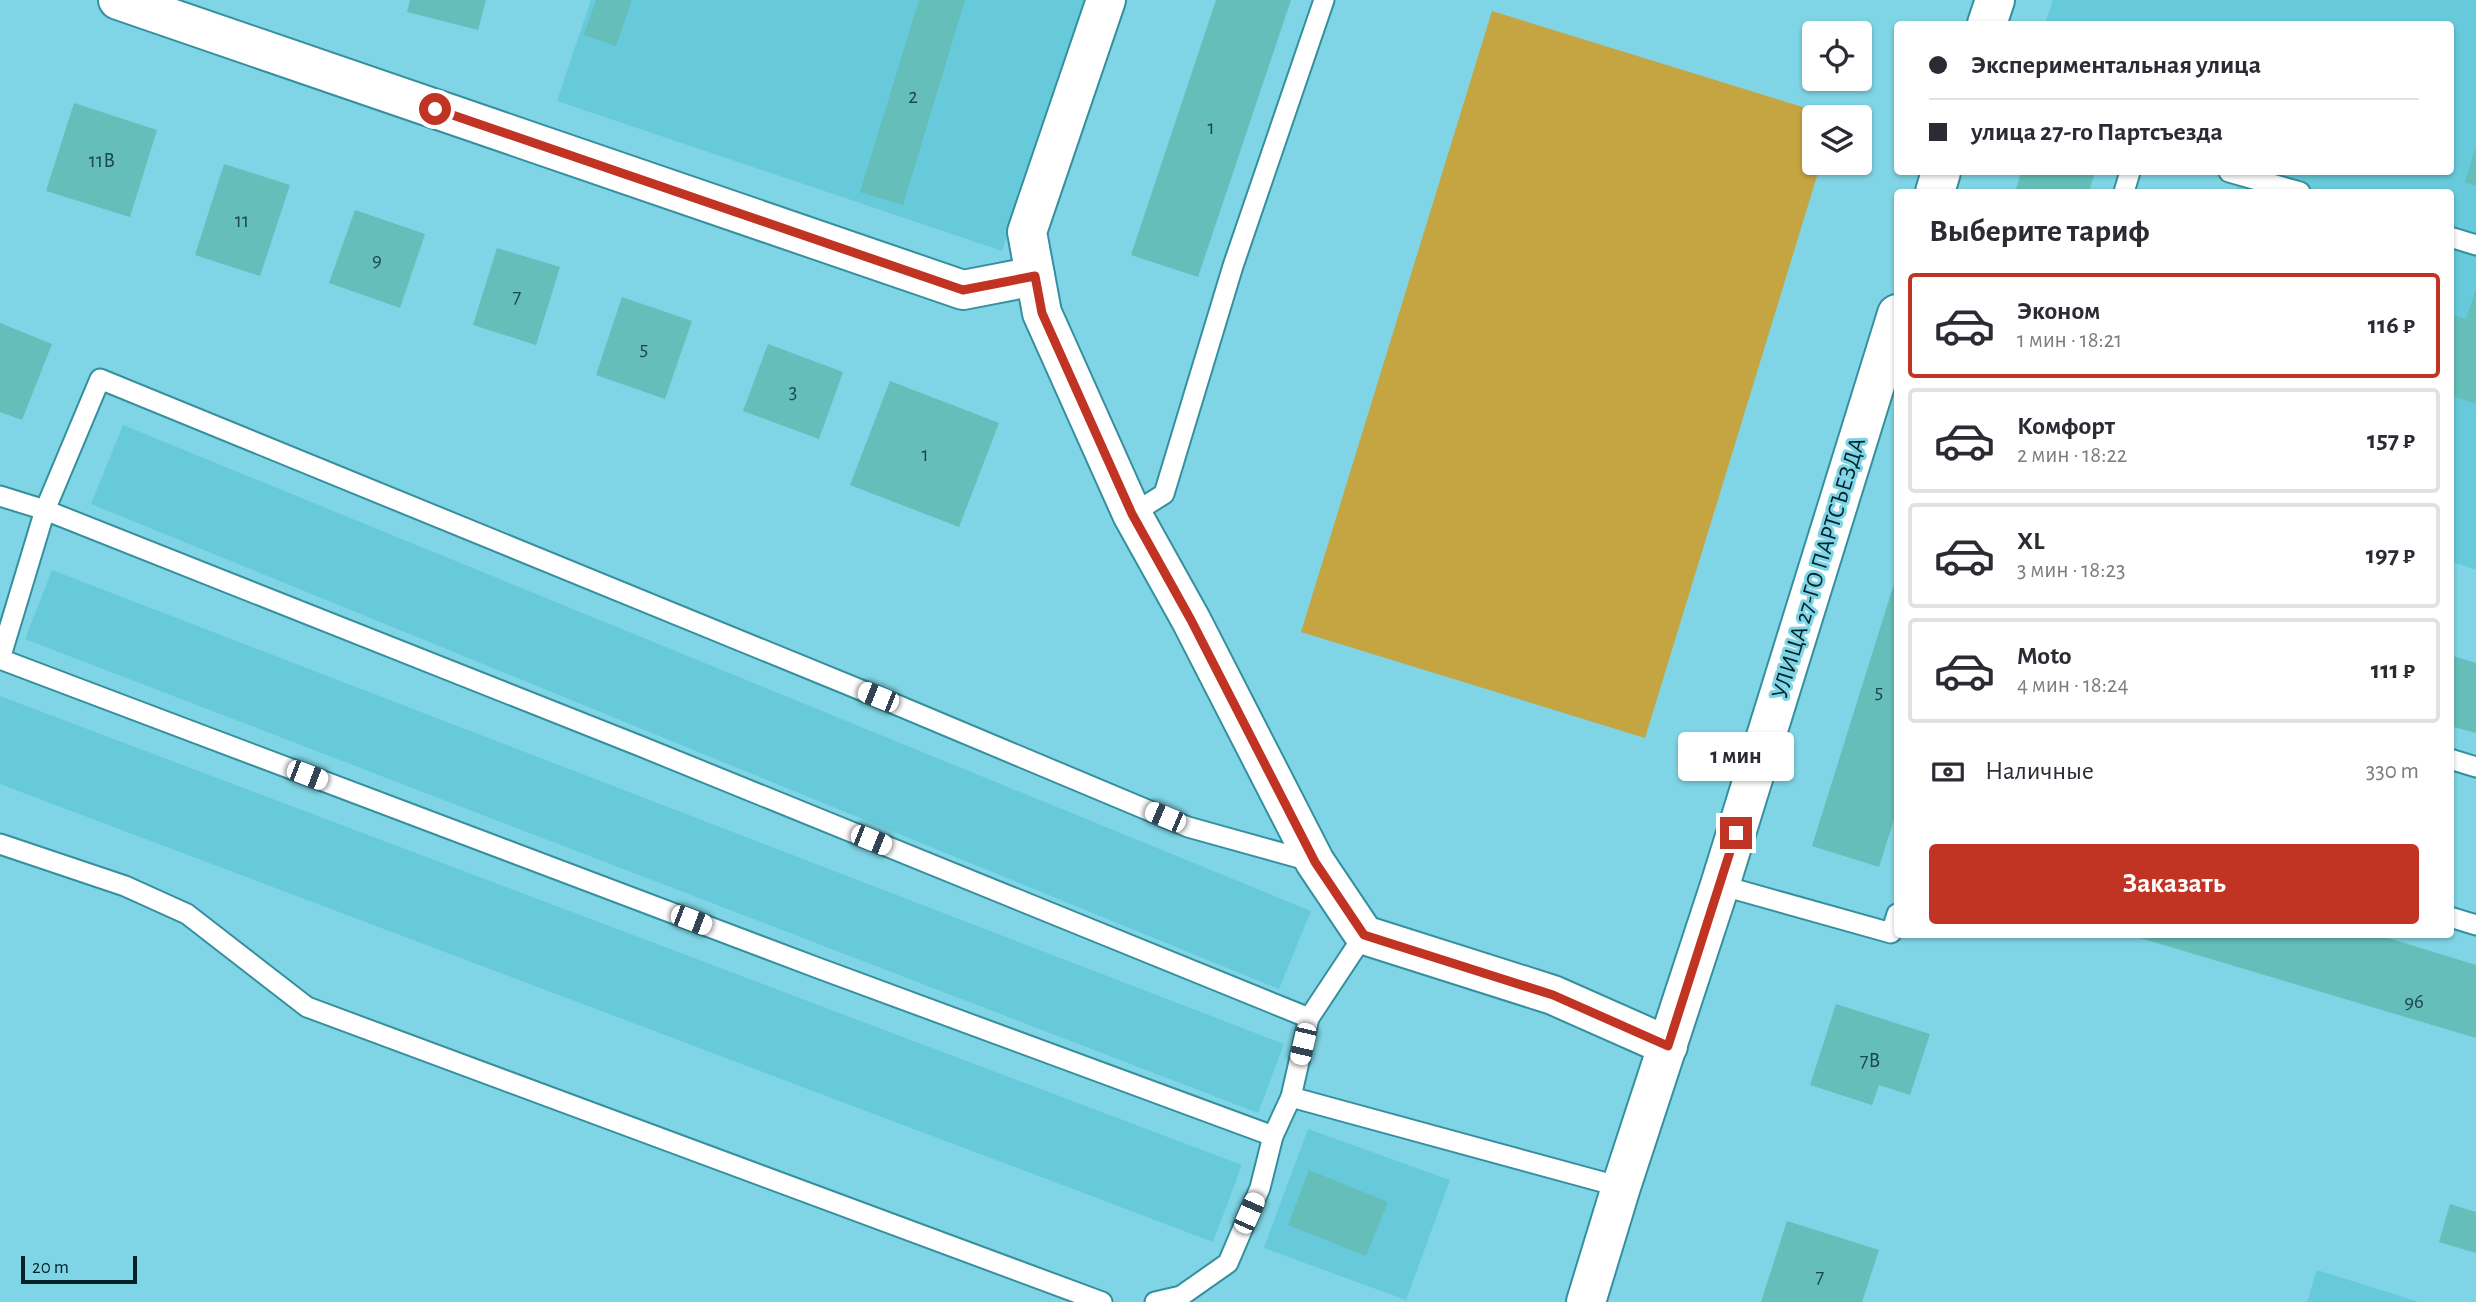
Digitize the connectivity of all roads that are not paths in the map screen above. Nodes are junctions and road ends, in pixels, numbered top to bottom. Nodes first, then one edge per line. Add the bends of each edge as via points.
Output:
1 (118, 0) edge
2 (1106, 0) edge
3 (1324, 0) edge
4 (1995, 0) edge
5 (1988, 21) edge
6 (2240, 175) edge
7 (2289, 189) edge
8 (2454, 238) edge
9 (2476, 244) edge
10 (1035, 276) junction
11 (1894, 324) edge
12 (0, 496) edge
13 (45, 510) junction
14 (1132, 514) junction
15 (2454, 760) edge
16 (2476, 767) edge
17 (0, 844) edge
18 (1315, 862) junction
19 (1720, 885) junction
20 (2454, 918) edge
21 (1894, 924) edge
22 (2476, 925) edge
23 (1364, 935) junction
24 (1309, 1018) junction
25 (1668, 1046) junction
26 (1291, 1097) junction
27 (1273, 1136) junction
28 (1621, 1187) junction
29 (1101, 1302) edge
30 (1155, 1302) edge
31 (1586, 1302) edge

1 - 10 street via 963,290
2 - 10 street via 1027,232
3 - 14 lane via 1233,266 1164,494
4 - 5 street
6 - 7 lane
8 - 9 lane
10 - 14 street via 1042,313
11 - 19 street, УЛИЦА 27-ГО ПАРТСЪЕЗДА
12 - 13 lane
13 - 18 lane via 100,379 1188,827
13 - 24 lane
13 - 27 lane via 0,659
14 - 18 street
15 - 16 lane
17 - 29 lane via 125,886 187,914 307,1007
18 - 23 street
19 - 21 lane via 1891,933
19 - 25 street, УЛИЦА 27-ГО ПАРТСЪЕЗДА
20 - 22 lane
23 - 24 lane
23 - 25 street via 1553,995
24 - 26 lane
25 - 28 street, УЛИЦА 27-ГО ПАРТСЪЕЗДА
26 - 27 lane
26 - 28 lane
27 - 30 lane via 1260,1188 1227,1263 1181,1296
28 - 31 street, УЛИЦА 27-ГО ПАРТСЪЕЗДА

